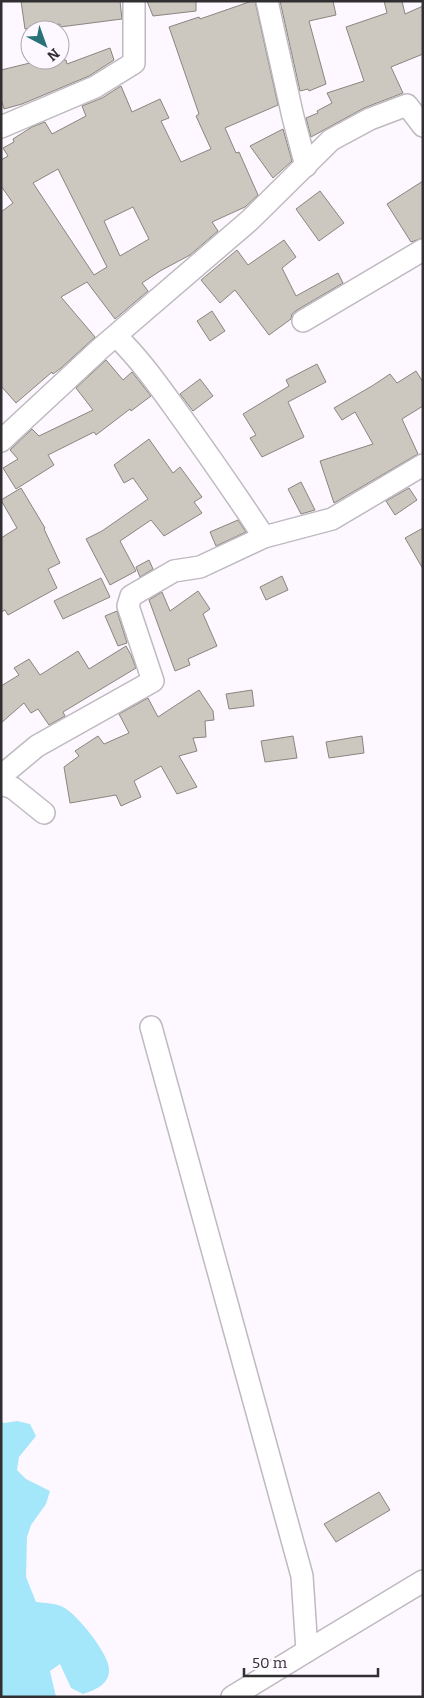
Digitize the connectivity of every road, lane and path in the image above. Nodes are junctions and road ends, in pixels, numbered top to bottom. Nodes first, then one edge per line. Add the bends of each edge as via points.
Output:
1 (134, 1) edge
2 (267, 1) edge
3 (423, 126) edge
4 (1, 127) edge
5 (306, 166) junction
6 (423, 250) edge
7 (302, 321) dead end
8 (116, 336) junction
9 (1, 441) edge
10 (423, 465) edge
11 (264, 537) junction
12 (1, 776) edge
13 (1, 784) edge
14 (44, 813) dead end
15 (151, 1027) dead end
16 (423, 1581) edge
17 (307, 1651) junction
18 (242, 1694) edge

1 - 4 street via 134,63 95,87
2 - 5 street
3 - 5 street via 407,105 370,119 331,140
5 - 8 street via 250,220
6 - 7 street
8 - 9 street
8 - 11 street via 189,428
10 - 11 street via 332,519
11 - 12 street via 200,566 174,571 131,596 128,606 153,681 37,746
13 - 14 street via 13,788
15 - 17 street via 302,1576
16 - 17 street
17 - 18 street

